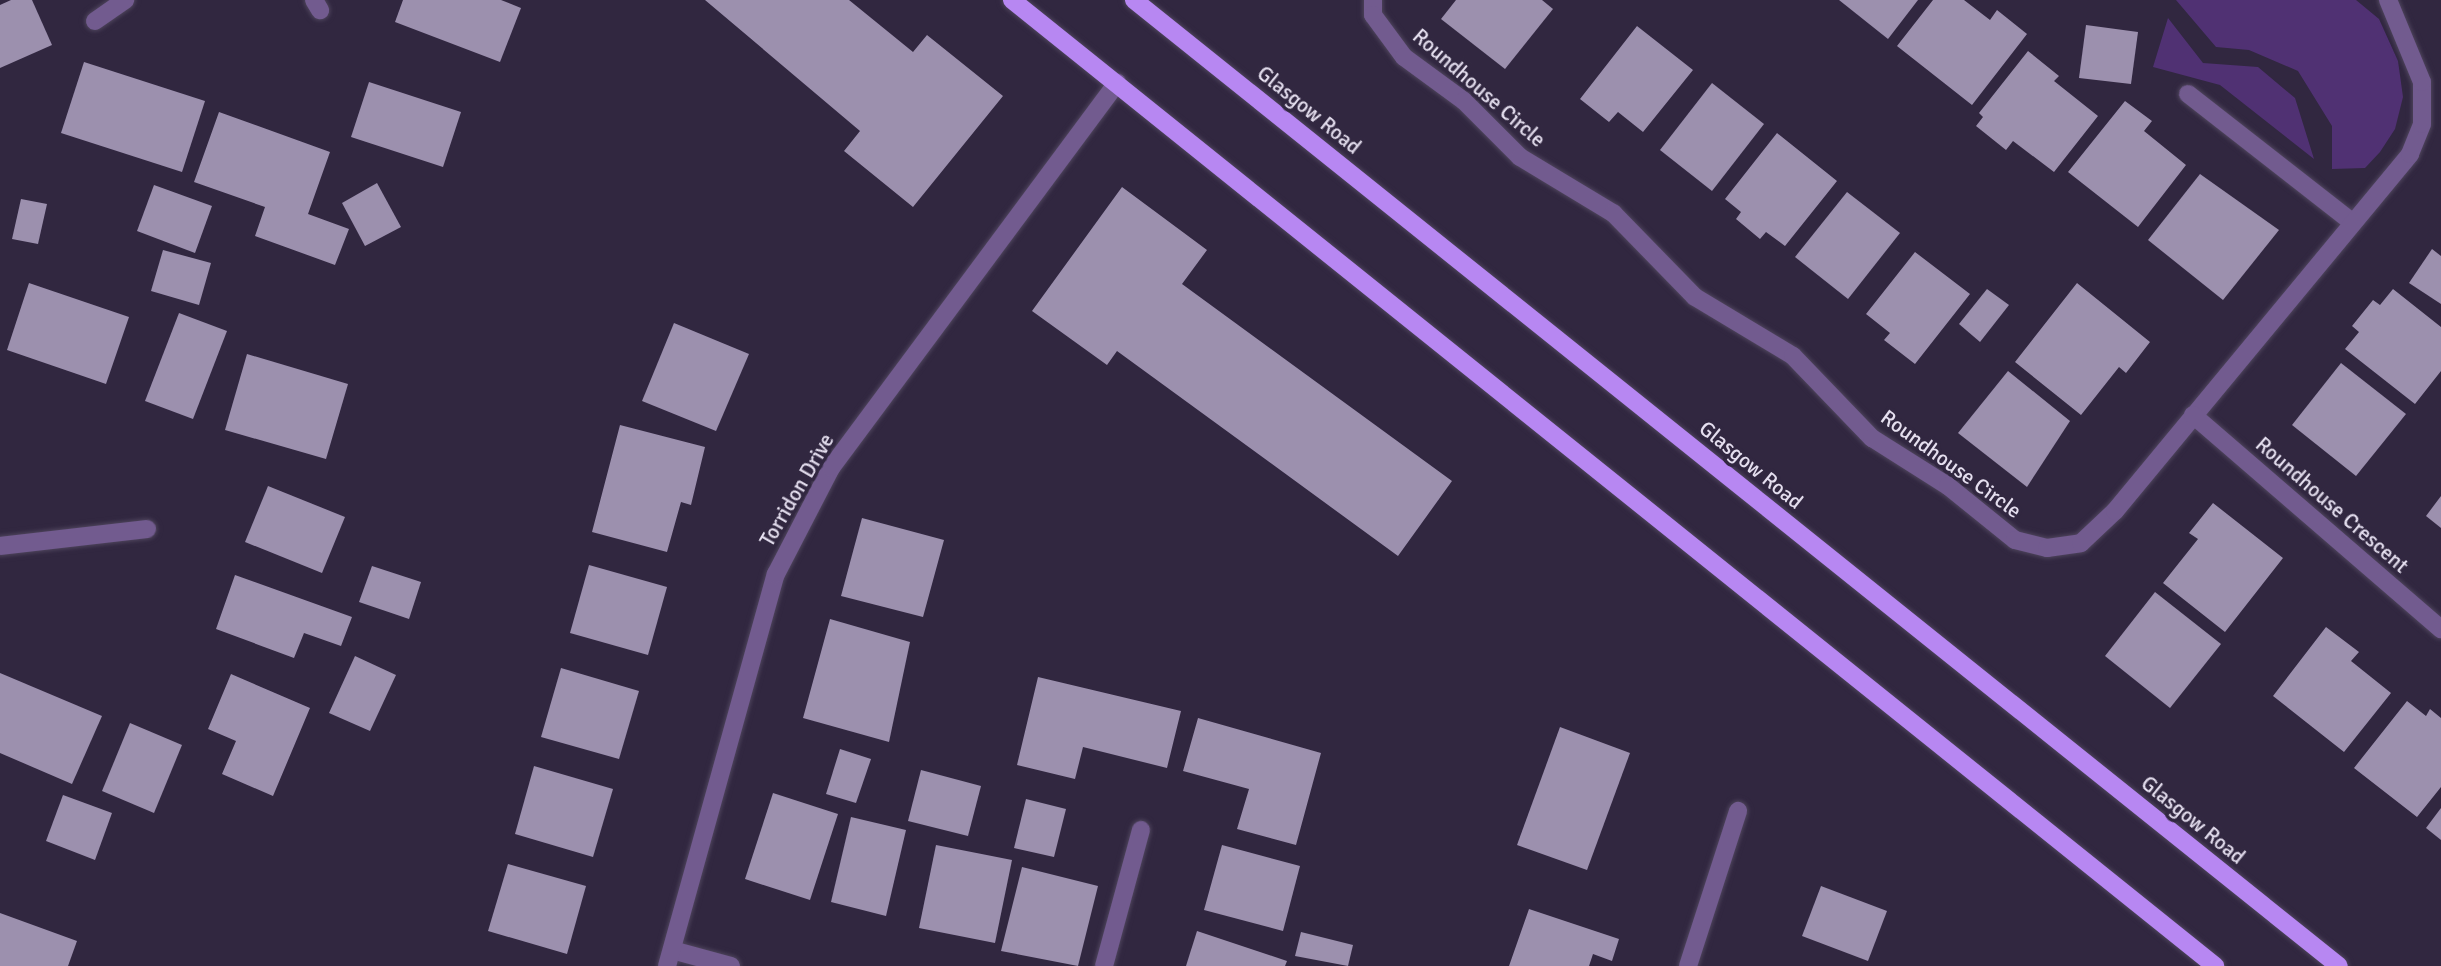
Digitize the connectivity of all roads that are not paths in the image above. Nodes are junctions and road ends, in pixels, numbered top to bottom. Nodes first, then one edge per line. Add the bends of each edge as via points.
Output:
1 (125, 0) edge
2 (1012, 0) edge
3 (1134, 0) edge
4 (1373, 0) edge
5 (2388, 0) edge
6 (95, 21) dead end
7 (1117, 83) junction
8 (2188, 94) dead end
9 (2353, 223) junction
10 (2193, 415) junction
11 (147, 529) dead end
12 (0, 545) edge
13 (2441, 629) edge
14 (1738, 811) dead end
15 (1141, 830) dead end
16 (669, 958) edge
17 (730, 966) edge
18 (1104, 966) edge
19 (1688, 966) edge
20 (2215, 966) edge
21 (2339, 966) edge

1 - 6 street
2 - 7 main road
3 - 21 main road, Glasgow Road
4 - 10 street, Roundhouse Circle via 1373,15 1404,57 1464,102 1520,157 1613,213 1695,297 1793,356 1872,438 1948,485 2015,540 2048,548 2081,543 2115,511
5 - 9 street, Roundhouse Circle via 2421,82 2421,124 2410,154
7 - 16 street, Torridon Drive via 831,468 776,574
7 - 20 main road
8 - 9 street
9 - 10 street, Roundhouse Circle
10 - 13 street, Roundhouse Crescent
11 - 12 street
14 - 19 street
15 - 18 street
16 - 17 street, Torridon Drive

